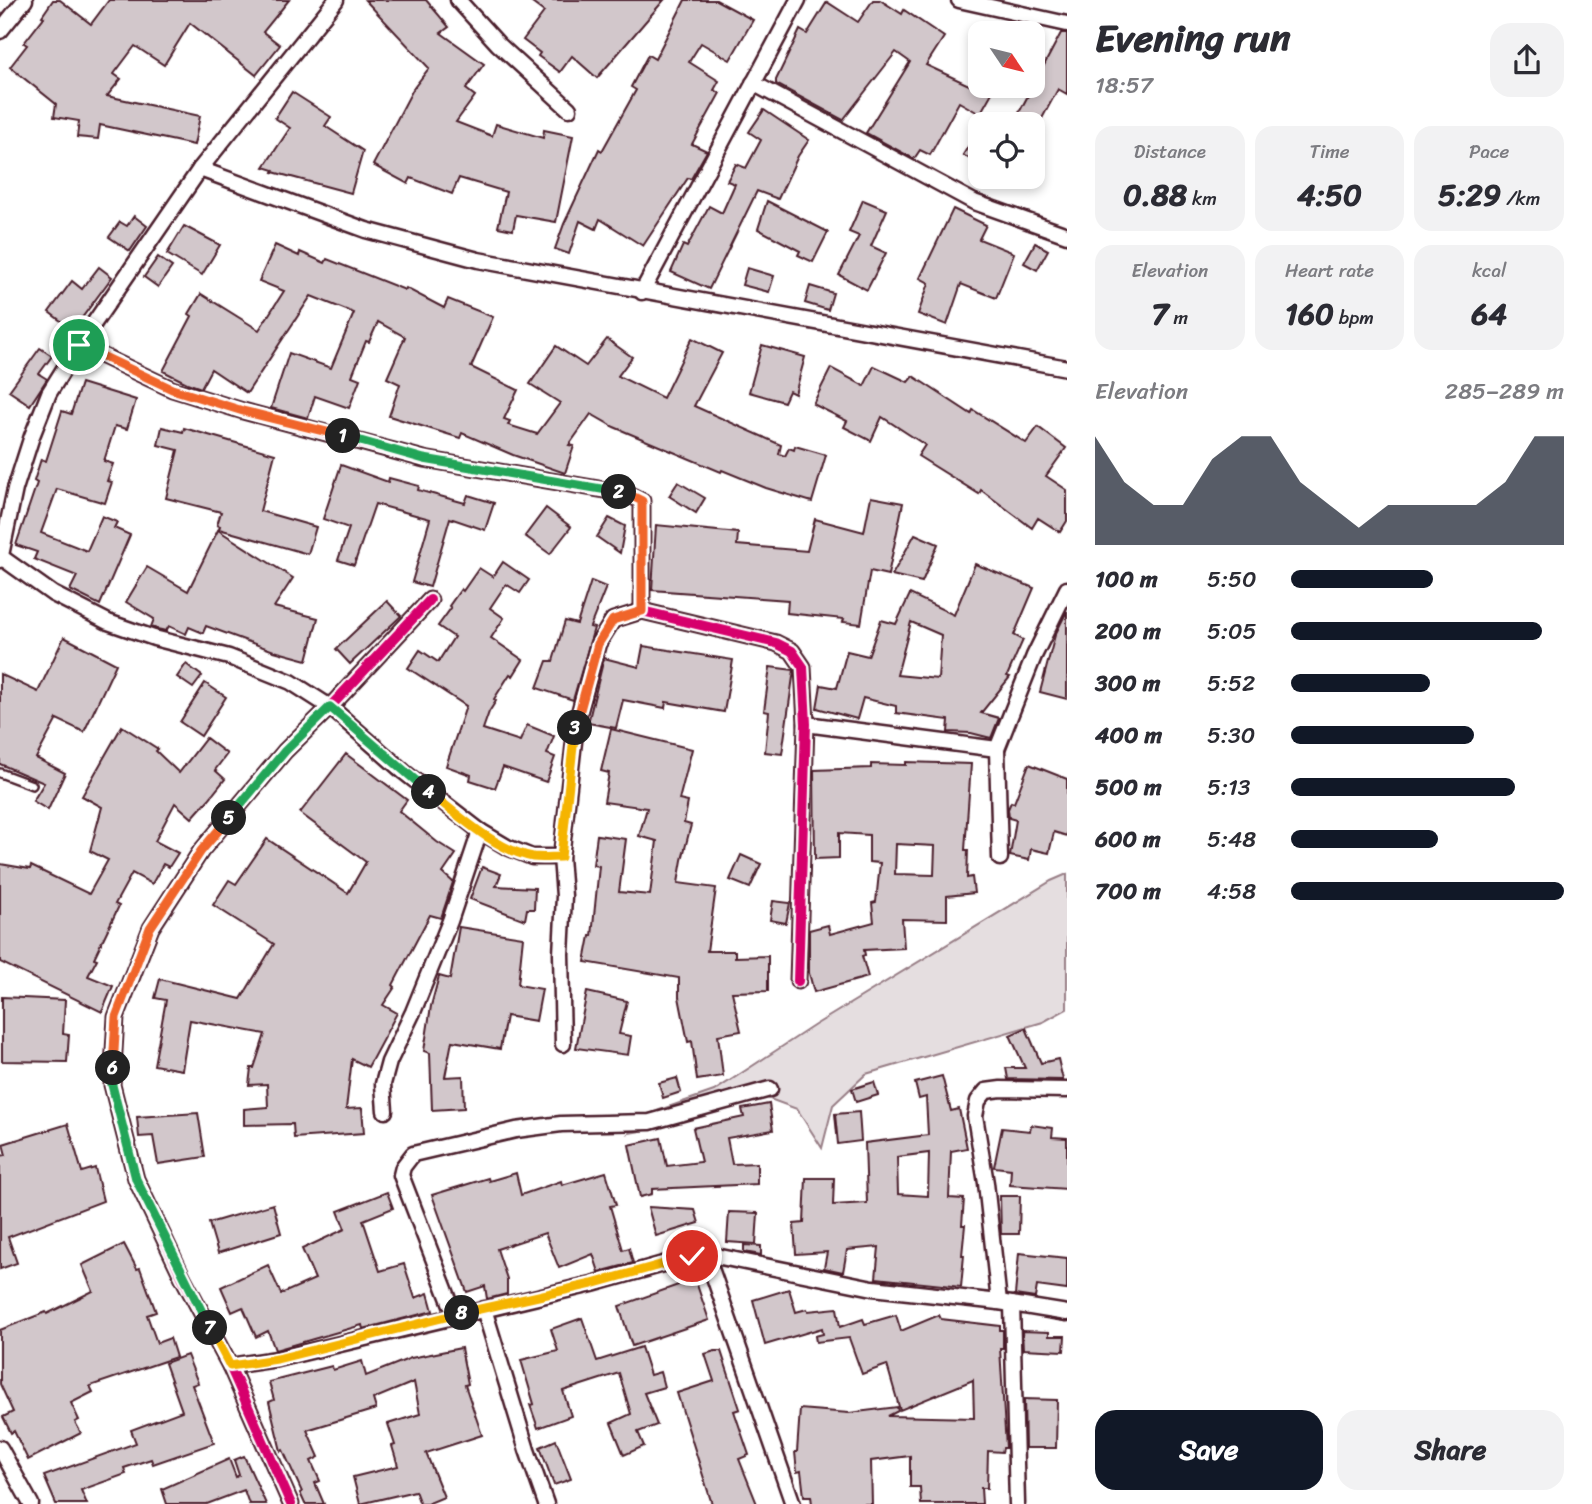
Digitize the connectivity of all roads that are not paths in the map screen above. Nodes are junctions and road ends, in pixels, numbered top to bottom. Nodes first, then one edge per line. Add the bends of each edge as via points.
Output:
1 (25, 0) edge
2 (336, 0) edge
3 (458, 0) edge
4 (798, 0) edge
5 (959, 0) edge
6 (1067, 24) edge
7 (0, 31) edge
8 (753, 83) junction
9 (569, 109) dead end
10 (200, 169) junction
11 (1067, 235) edge
12 (642, 292) junction
13 (79, 345) junction
14 (1067, 368) edge
15 (1, 559) edge
16 (1067, 589) edge
17 (430, 600) dead end
18 (642, 611) junction
19 (330, 707) junction
20 (806, 724) junction
21 (997, 749) junction
22 (0, 773) edge
23 (32, 785) dead end
24 (480, 831) junction
25 (561, 857) junction
26 (1000, 858) dead end
27 (798, 981) dead end
28 (563, 1044) dead end
29 (770, 1090) dead end
30 (1067, 1090) edge
31 (385, 1111) dead end
32 (706, 1254) junction
33 (1006, 1303) junction
34 (484, 1308) junction
35 (1067, 1313) edge
36 (455, 1315) junction
37 (230, 1366) junction
38 (0, 1448) edge
39 (32, 1504) edge
40 (291, 1504) edge
41 (547, 1504) edge
42 (793, 1504) edge
43 (1017, 1504) edge

1 - 7 street
2 - 10 street
3 - 9 street
4 - 8 street
5 - 6 street
8 - 11 street via 974,202
8 - 12 street
10 - 12 street via 366,230 478,260
10 - 13 street
12 - 14 street
13 - 15 street via 49,393 32,436 15,489
13 - 18 street via 172,389 243,411 424,459 628,494 642,501
15 - 19 street via 84,611 153,638 229,657 291,682
16 - 21 street
17 - 19 street
18 - 20 street via 776,643 792,651 803,667
18 - 25 street via 613,620 598,644 576,724
19 - 24 street
19 - 37 street via 285,751 201,851 150,928 116,1017 112,1085 136,1179
20 - 21 street
20 - 27 street
21 - 26 street
22 - 23 lane
24 - 25 street via 532,857
24 - 31 street via 450,921 389,1062 383,1084
25 - 28 street
29 - 36 street via 650,1122 516,1130 413,1154 401,1175 405,1191
30 - 33 street via 1002,1089 986,1091 978,1101 975,1116
32 - 33 street via 873,1288
32 - 34 street
32 - 42 street
33 - 35 street
33 - 43 street
34 - 36 street
34 - 41 street
36 - 37 street via 277,1359
37 - 40 street
38 - 39 street

